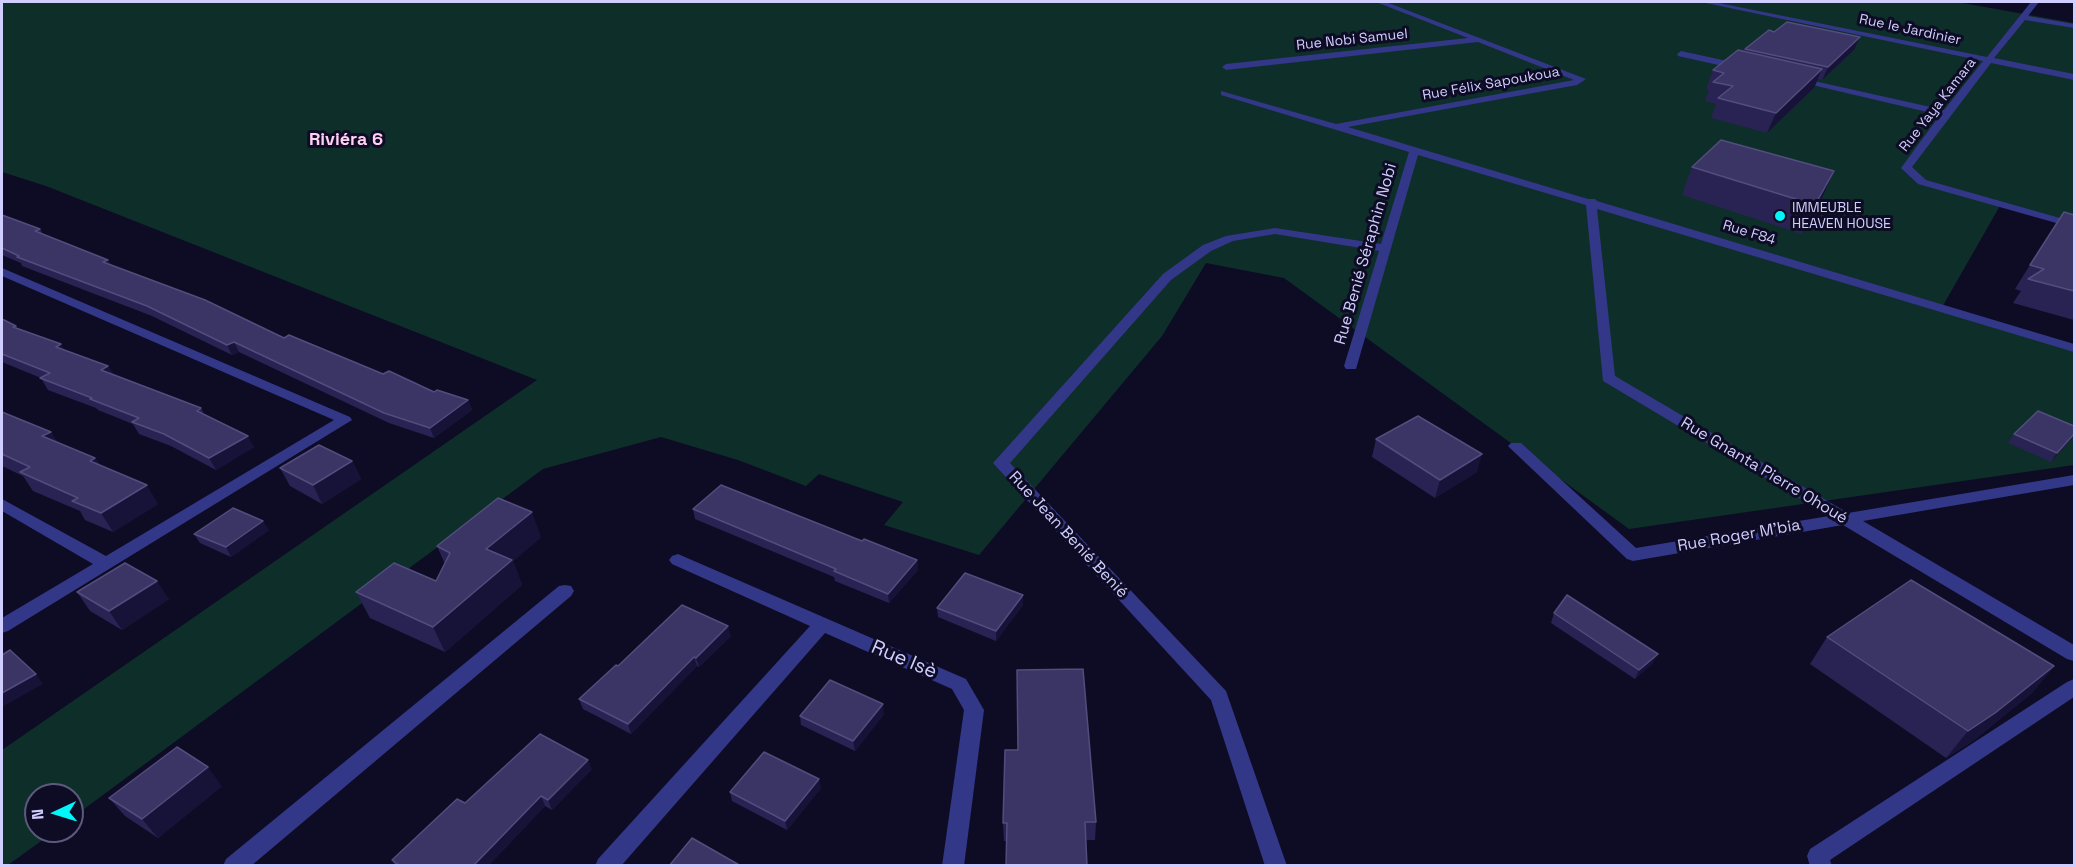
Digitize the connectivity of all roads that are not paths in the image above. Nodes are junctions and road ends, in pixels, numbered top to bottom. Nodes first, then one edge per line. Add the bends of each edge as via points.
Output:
1 (1380, 2) edge
2 (1705, 2) edge
3 (2035, 2) edge
4 (2023, 17) junction
5 (2074, 27) edge
6 (1480, 40) junction
7 (1681, 54) dead end
8 (1990, 60) junction
9 (1226, 67) dead end
10 (1750, 69) edge
11 (1784, 77) edge
12 (2074, 77) edge
13 (1224, 93) dead end
14 (1946, 113) junction
15 (1335, 127) junction
16 (1414, 151) junction
17 (1591, 201) junction
18 (2074, 225) edge
19 (1385, 248) junction
20 (2, 272) edge
21 (2074, 348) edge
22 (1351, 366) dead end
23 (1516, 446) dead end
24 (2074, 480) edge
25 (2, 504) edge
26 (1843, 518) junction
27 (678, 560) dead end
28 (105, 563) junction
29 (565, 591) dead end
30 (822, 624) junction
31 (2, 626) edge
32 (2074, 654) edge
33 (2074, 687) edge
34 (234, 866) edge
35 (606, 866) edge
36 (953, 866) edge
37 (1276, 866) edge
38 (1821, 866) edge

1 - 6 street, Rue Félix Sapoukoua
2 - 8 street, Rue le Jardinier
3 - 4 street, Rue Yaya Kamara
4 - 5 street
4 - 8 street, Rue Yaya Kamara
6 - 9 street, Rue Nobi Samuel
6 - 15 street, Rue Félix Sapoukoua via 1581,79
7 - 10 street
8 - 12 street, Rue le Jardinier
8 - 14 street, Rue Yaya Kamara
11 - 14 street
13 - 15 street, Rue F84
14 - 18 street, Rue Yaya Kamara via 1906,168 1922,183
15 - 16 street, Rue F84
16 - 17 street, Rue F84
16 - 19 street, Rue Benié Séraphin Nobi
17 - 21 street, Rue F84
17 - 26 street, Rue Gnanta Pierre Ohoué via 1608,378
19 - 22 street, Rue Benié Séraphin Nobi
19 - 37 street, Rue Jean Benié Benié via 1275,231 1230,238 1207,248 1167,277 1001,463 1219,696
20 - 28 street via 345,420
23 - 26 street, Rue Roger M'bia via 1634,555
24 - 26 street, Rue Roger M'bia
25 - 28 street
26 - 32 street, Rue Gnanta Pierre Ohoué
27 - 30 street, Rue Isè
28 - 31 street
29 - 34 street
30 - 35 street
30 - 36 street, Rue Isè via 958,684 974,710
33 - 38 street via 1818,856

